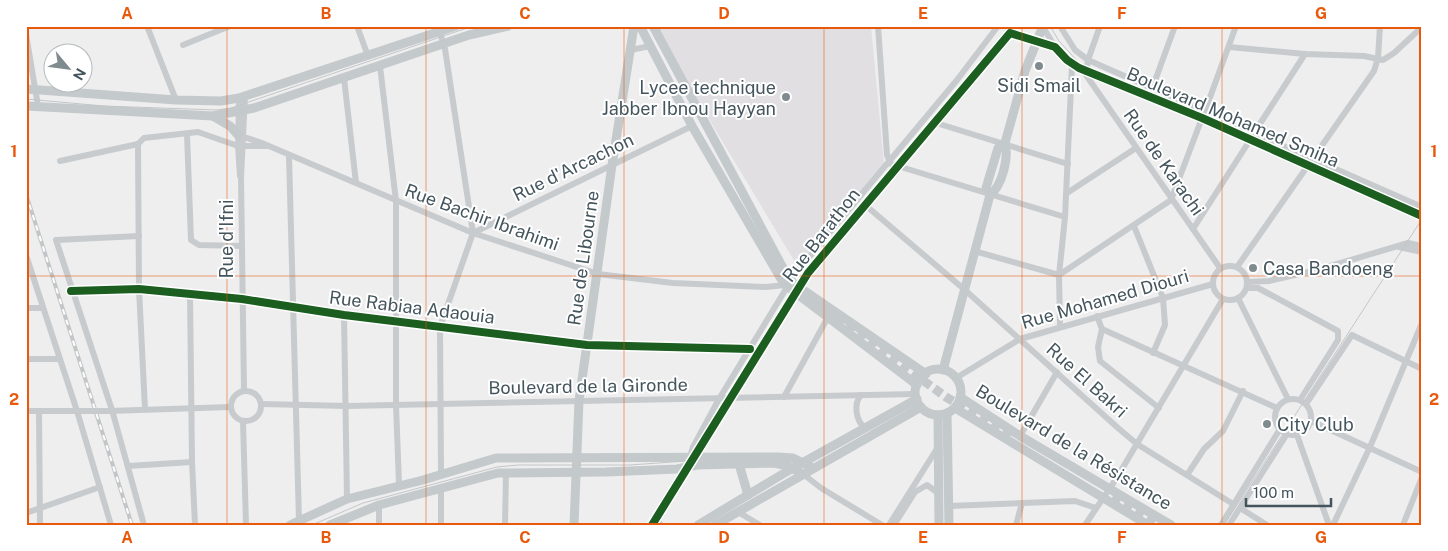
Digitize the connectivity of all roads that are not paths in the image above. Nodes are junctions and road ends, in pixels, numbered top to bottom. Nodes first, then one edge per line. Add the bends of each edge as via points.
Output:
1 (147, 26) edge
2 (357, 26) edge
3 (456, 26) edge
4 (508, 26) edge
5 (634, 26) edge
6 (640, 26) edge
7 (878, 26) edge
8 (998, 26) edge
9 (1043, 26) edge
10 (1100, 26) edge
11 (1175, 26) edge
12 (1236, 26) edge
13 (1380, 26) edge
14 (228, 27) edge
15 (1061, 27) edge
16 (1422, 27) edge
17 (439, 29) edge
18 (26, 34) edge
19 (652, 37) edge
20 (1036, 42) junction
21 (444, 44) junction
22 (182, 45) dead end
23 (1055, 47) junction
24 (1229, 47) junction
25 (630, 50) junction
26 (1306, 54) junction
27 (368, 56) junction
28 (1378, 58) junction
29 (1088, 60) junction
30 (1072, 65) junction
31 (380, 66) junction
32 (1086, 72) junction
33 (1101, 77) junction
34 (344, 78) junction
35 (1094, 86) junction
36 (31, 89) edge
37 (1152, 89) junction
38 (242, 97) junction
39 (176, 100) junction
40 (26, 106) edge
41 (38, 106) junction
42 (241, 111) junction
43 (1205, 111) junction
44 (213, 116) junction
45 (1202, 118) junction
46 (933, 122) junction
47 (692, 126) junction
48 (1254, 133) junction
49 (187, 134) junction
50 (240, 135) junction
51 (1250, 140) junction
52 (1005, 144) junction
53 (138, 145) junction
54 (241, 146) junction
55 (267, 146) junction
56 (1136, 148) junction
57 (289, 156) junction
58 (1312, 159) junction
59 (60, 161) dead end
60 (889, 161) junction
61 (1068, 164) junction
62 (612, 165) junction
63 (1308, 166) junction
64 (896, 167) junction
65 (356, 183) junction
66 (1067, 193) junction
67 (990, 195) junction
68 (396, 200) junction
69 (1171, 200) junction
70 (864, 204) junction
71 (1422, 207) edge
72 (1422, 216) edge
73 (1065, 217) junction
74 (1134, 226) junction
75 (1193, 229) junction
76 (473, 233) junction
77 (139, 236) junction
78 (242, 246) junction
79 (1422, 246) edge
80 (1398, 247) junction
81 (974, 251) junction
82 (1422, 252) edge
83 (26, 255) edge
84 (772, 258) dead end
85 (1237, 267) junction
86 (1220, 268) junction
87 (598, 274) junction
88 (1059, 275) junction
89 (1213, 284) junction
90 (1247, 285) junction
91 (791, 287) junction
92 (139, 289) junction
93 (965, 290) junction
94 (71, 291) junction
95 (190, 294) junction
96 (1162, 298) junction
97 (1238, 298) junction
98 (242, 299) junction
99 (1223, 299) junction
100 (293, 306) junction
101 (26, 308) edge
102 (43, 308) junction
103 (344, 315) junction
104 (1098, 316) junction
105 (828, 319) junction
106 (396, 321) junction
107 (1422, 323) edge
108 (440, 326) junction
109 (1060, 326) junction
110 (1102, 329) junction
111 (1020, 339) junction
112 (587, 345) junction
113 (750, 349) junction
114 (1154, 353) junction
115 (26, 359) edge
116 (59, 359) junction
117 (1406, 362) junction
118 (1184, 365) junction
119 (1422, 369) edge
120 (942, 370) junction
121 (1057, 372) junction
122 (926, 374) junction
123 (956, 378) junction
124 (244, 390) junction
125 (1243, 391) junction
126 (861, 395) junction
127 (918, 396) junction
128 (784, 397) junction
129 (960, 397) junction
130 (719, 399) junction
131 (729, 399) junction
132 (1288, 400) junction
133 (1300, 400) junction
134 (579, 401) junction
135 (261, 404) junction
136 (440, 404) junction
137 (1306, 404) junction
138 (396, 405) junction
139 (296, 406) junction
140 (347, 406) junction
141 (230, 407) junction
142 (1159, 408) junction
143 (1277, 408) junction
144 (145, 409) junction
145 (191, 409) junction
146 (951, 410) junction
147 (26, 411) edge
148 (39, 411) junction
149 (79, 411) junction
150 (110, 411) junction
151 (938, 415) junction
152 (243, 421) junction
153 (1311, 421) junction
154 (865, 428) junction
155 (1284, 432) junction
156 (1297, 435) junction
157 (1020, 436) junction
158 (1137, 444) junction
159 (939, 446) junction
160 (1370, 447) junction
161 (577, 457) junction
162 (692, 457) junction
163 (192, 462) junction
164 (804, 462) junction
165 (739, 464) junction
166 (128, 466) junction
167 (686, 468) junction
168 (793, 468) junction
169 (813, 468) junction
170 (576, 471) junction
171 (506, 472) junction
172 (1422, 472) edge
173 (441, 474) junction
174 (804, 474) junction
175 (1187, 475) junction
176 (1422, 477) edge
177 (399, 484) junction
178 (100, 487) junction
179 (1110, 489) junction
180 (441, 490) junction
181 (938, 493) junction
182 (748, 495) junction
183 (1104, 497) junction
184 (347, 499) junction
185 (1022, 503) junction
186 (1233, 504) junction
187 (379, 505) junction
188 (949, 506) junction
189 (1096, 508) junction
190 (1240, 508) junction
191 (39, 509) junction
192 (738, 512) junction
193 (26, 514) edge
194 (294, 523) edge
195 (655, 523) edge
196 (40, 525) edge
197 (111, 525) edge
198 (144, 525) edge
199 (195, 525) edge
200 (246, 525) edge
201 (330, 525) edge
202 (380, 525) edge
203 (441, 525) edge
204 (505, 525) edge
205 (574, 525) edge
206 (698, 525) edge
207 (716, 525) edge
208 (760, 525) edge
209 (882, 525) edge
210 (889, 525) edge
211 (894, 525) edge
212 (939, 525) edge
213 (949, 525) edge
214 (1016, 525) edge
215 (1085, 525) edge
216 (1148, 525) edge
217 (1170, 525) edge
218 (1220, 525) edge
219 (1230, 525) edge
220 (1267, 525) edge
221 (1328, 525) edge
222 (1334, 525) edge
223 (1403, 525) edge

1 - 39 street
2 - 27 street
3 - 17 main road
4 - 21 main road
5 - 25 main road, Rue de Libourne
6 - 19 main road
7 - 60 street
8 - 60 street
9 - 20 main road
9 - 23 street, Boulevard Mohamed Smiha
10 - 29 street
11 - 37 street
12 - 24 street
13 - 28 street
14 - 22 street
15 - 29 street, Boulevard Mohamed Smiha via 1075,50
16 - 28 street via 1387,58
17 - 21 street
17 - 27 main road
18 - 36 street
19 - 25 street
19 - 47 main road
19 - 84 main road
19 - 91 main road
20 - 23 street
20 - 46 street, Rue Barathon via 1016,34 1008,35
20 - 52 main road
21 - 31 main road
21 - 76 street
23 - 30 street, Boulevard Mohamed Smiha
24 - 26 street
24 - 43 street
25 - 62 main road, Rue de Libourne
26 - 28 street
26 - 48 street
27 - 38 main road
28 - 58 street via 1374,71
29 - 32 street
29 - 37 street, Boulevard Mohamed Smiha
30 - 32 street, Boulevard Mohamed Smiha
30 - 61 street
31 - 34 main road
31 - 68 street
32 - 33 street, Boulevard Mohamed Smiha
32 - 35 street, Rue de Karachi
33 - 35 street
33 - 45 street, Boulevard Mohamed Smiha
34 - 42 main road
34 - 65 street
35 - 56 street, Rue de Karachi
36 - 39 main road
36 - 41 street
37 - 43 street, Boulevard Mohamed Smiha
38 - 39 main road via 222,101
38 - 42 street, Rue d'Ifni
40 - 41 main road
41 - 44 main road
42 - 44 main road
42 - 50 street, Rue d'Ifni
43 - 48 street, Boulevard Mohamed Smiha
44 - 50 main road
45 - 51 street, Boulevard Mohamed Smiha
45 - 69 street
46 - 52 street
46 - 64 street, Rue Barathon
47 - 62 street, Rue d'Arcachon
47 - 91 main road
48 - 58 street, Boulevard Mohamed Smiha
49 - 53 street via 144,138
49 - 54 street via 203,133
49 - 78 street via 189,236 199,245
50 - 54 street, Rue d'Ifni
50 - 55 street, Rue Bachir Ibrahimi
51 - 63 street, Boulevard Mohamed Smiha
51 - 75 street
52 - 61 street
52 - 67 main road via 998,148 986,188
53 - 59 street
53 - 77 street
54 - 55 street, Rue Bachir Ibrahimi
54 - 78 street, Rue d'Ifni
55 - 57 street, Rue Bachir Ibrahimi
56 - 66 street
56 - 69 street, Rue de Karachi
57 - 65 street, Rue Bachir Ibrahimi
57 - 100 street
58 - 63 street
58 - 71 street, Boulevard Mohamed Smiha
60 - 64 street
60 - 91 street
61 - 66 street
62 - 76 street, Rue d'Arcachon
62 - 87 main road, Rue de Libourne
63 - 72 street, Boulevard Mohamed Smiha
63 - 85 street
64 - 67 street
64 - 70 street, Rue Barathon
65 - 68 street, Rue Bachir Ibrahimi
66 - 73 street
67 - 73 street
67 - 81 main road
68 - 76 street, Rue Bachir Ibrahimi
68 - 106 street
69 - 74 street
69 - 75 street, Rue de Karachi
70 - 91 street, Rue Barathon
70 - 93 street, Rue El Bakri
73 - 88 street
74 - 88 street
74 - 96 street
75 - 86 street, Rue de Karachi
76 - 87 street, Rue Bachir Ibrahimi
76 - 108 street
77 - 92 street
77 - 94 street via 56,240
78 - 98 street, Rue d'Ifni
79 - 80 street via 1408,243
80 - 82 street
80 - 90 street via 1317,270
81 - 88 street
81 - 93 main road
83 - 102 street
85 - 86 street via 1227,265
85 - 90 street via 1244,273
86 - 89 street
87 - 91 street, Rue Bachir Ibrahimi via 673,283
87 - 112 main road, Rue de Libourne
88 - 109 street
89 - 96 street, Rue Mohamed Diouri
89 - 99 street via 1216,294
90 - 97 street
90 - 133 street via 1336,328 1339,334
91 - 105 main road
91 - 113 street
91 - 122 main road
91 - 131 street, Rue Barathon
92 - 94 street, Rue Rabiaa Adaouia
92 - 95 street, Rue Rabiaa Adaouia
92 - 144 street
93 - 111 street, Rue El Bakri
93 - 120 main road
94 - 150 street
95 - 98 street, Rue Rabiaa Adaouia
95 - 145 street
96 - 104 street, Rue Mohamed Diouri
96 - 114 street via 1166,325
97 - 99 street
97 - 132 street
98 - 100 street, Rue Rabiaa Adaouia
98 - 124 street, Rue d'Ifni
99 - 118 street
100 - 103 street, Rue Rabiaa Adaouia
100 - 139 street
101 - 102 street
102 - 116 street
103 - 106 street, Rue Rabiaa Adaouia
103 - 140 street
104 - 109 street, Rue Mohamed Diouri
104 - 110 street
105 - 127 main road
105 - 128 street
106 - 108 street, Rue Rabiaa Adaouia
106 - 138 street
107 - 117 street
108 - 112 street, Rue Rabiaa Adaouia
108 - 136 street
109 - 111 street, Rue Mohamed Diouri
110 - 114 street
110 - 142 street via 1098,347 1100,361
111 - 121 street, Rue El Bakri
111 - 123 street, Rue Mohamed Diouri
112 - 113 street, Rue Rabiaa Adaouia
112 - 134 main road, Rue de Libourne
113 - 130 street
114 - 118 street
115 - 116 street
116 - 149 street
117 - 119 street
117 - 137 street via 1354,335 1349,337
117 - 160 street
118 - 125 street
118 - 142 street
120 - 122 main road
120 - 123 main road
121 - 157 street
121 - 158 street, Rue El Bakri
122 - 127 main road
123 - 129 main road via 961,388
124 - 135 street via 256,394
124 - 141 street via 234,396
125 - 143 street
125 - 175 street via 1223,431 1204,449
126 - 127 street, Boulevard de la Gironde
126 - 128 street, Boulevard de la Gironde
126 - 154 street via 856,406 859,422
127 - 151 main road via 927,412
127 - 154 main road
127 - 169 main road
128 - 131 street, Boulevard de la Gironde
129 - 146 main road
129 - 157 main road, Boulevard de la Résistance
130 - 131 street, Boulevard de la Gironde
130 - 134 street, Boulevard de la Gironde
130 - 162 street via 693,447
131 - 162 street, Rue Barathon
132 - 133 street
132 - 143 street
133 - 137 street
134 - 136 street, Boulevard de la Gironde
134 - 161 main road, Rue de Libourne
135 - 139 street, Boulevard de la Gironde
135 - 152 street via 257,416
136 - 138 street, Boulevard de la Gironde
136 - 173 street
137 - 153 street
138 - 140 street, Boulevard de la Gironde
138 - 177 street
139 - 140 street, Boulevard de la Gironde
139 - 194 street
140 - 184 street
141 - 145 street
141 - 152 street via 234,416
142 - 158 street
143 - 155 street via 1275,419
144 - 145 street
144 - 150 street
145 - 163 street
146 - 151 main road
146 - 183 main road, Boulevard de la Résistance
146 - 188 main road
147 - 148 street
148 - 149 street
148 - 191 street
149 - 150 street, bridge
149 - 178 street
150 - 166 street
151 - 159 main road
152 - 200 street
153 - 156 street via 1306,430
153 - 160 street
154 - 164 main road
155 - 156 street
155 - 186 street
155 - 190 street
156 - 221 street
157 - 179 main road, Boulevard de la Résistance
158 - 175 street, Rue El Bakri
158 - 179 street
159 - 181 main road
159 - 210 street
160 - 172 street
160 - 222 street
161 - 162 main road
161 - 170 main road, Rue de Libourne
161 - 173 main road via 496,458
162 - 164 main road via 778,457
162 - 167 street
163 - 166 street
163 - 199 street
164 - 168 main road
164 - 169 main road
165 - 167 main road
165 - 168 main road via 774,463
165 - 182 main road
166 - 198 street
167 - 170 main road
167 - 195 street
168 - 174 main road
168 - 182 main road
169 - 174 main road
170 - 171 main road
170 - 205 main road, Rue de Libourne
171 - 180 main road via 481,476
171 - 204 street
173 - 177 main road
174 - 192 main road
174 - 209 street
175 - 186 street, Rue El Bakri
176 - 223 street
177 - 184 main road
178 - 191 street
178 - 197 street
179 - 183 street
179 - 217 main road, Boulevard de la Résistance
180 - 187 main road
180 - 203 street
181 - 211 street via 927,485 919,488
181 - 212 main road
182 - 206 main road
183 - 189 street
183 - 216 main road, Boulevard de la Résistance
184 - 194 main road
185 - 188 street
185 - 189 street via 1075,501
185 - 214 street
186 - 218 street
187 - 201 main road
187 - 202 street
188 - 213 main road
189 - 215 street
190 - 219 street
190 - 220 street
191 - 193 street
191 - 196 street
192 - 207 main road
192 - 208 street

